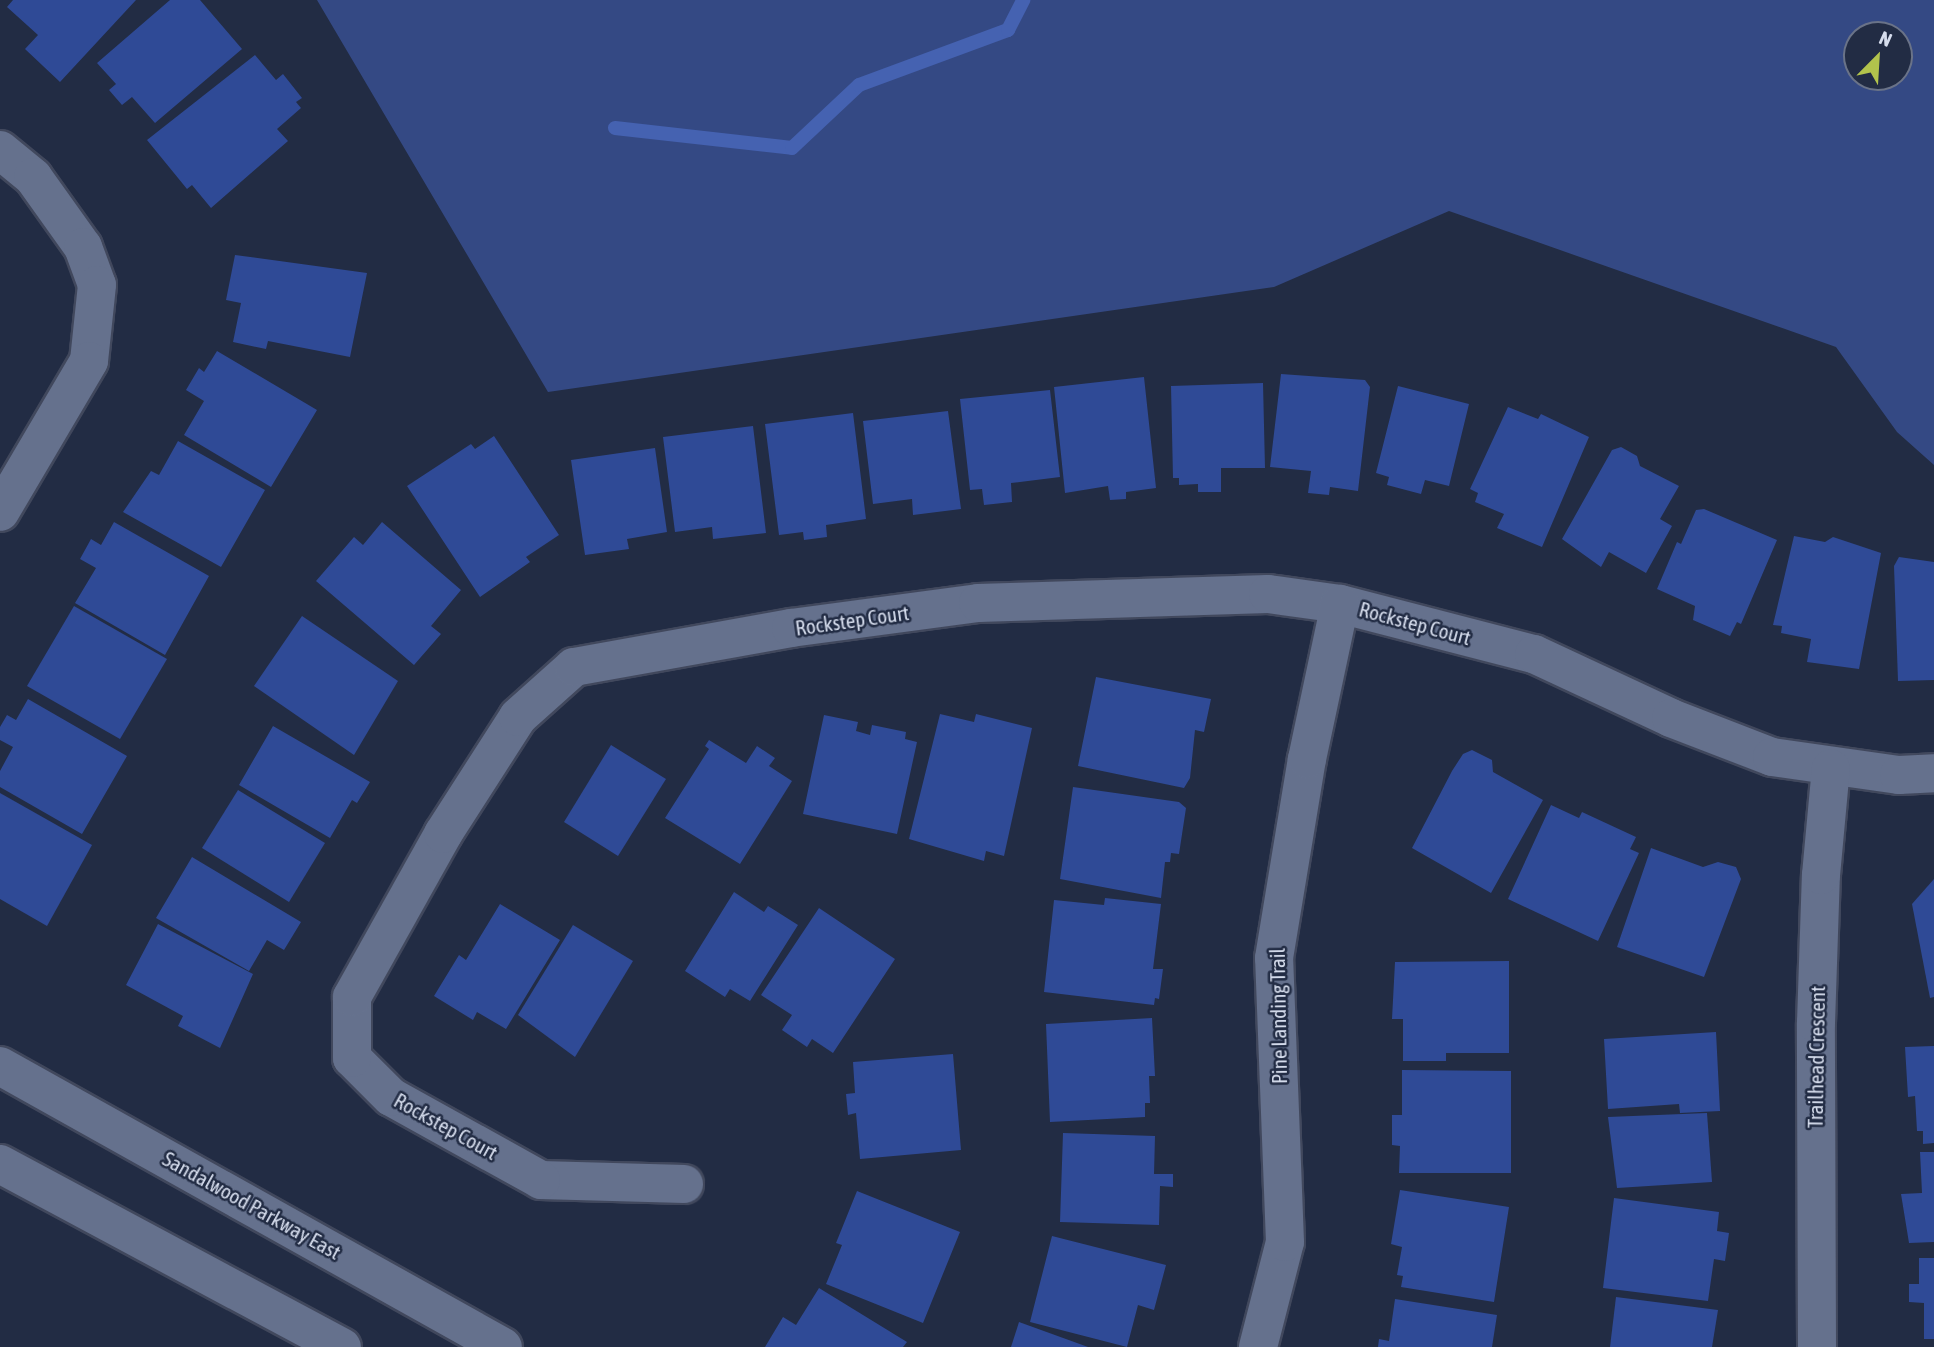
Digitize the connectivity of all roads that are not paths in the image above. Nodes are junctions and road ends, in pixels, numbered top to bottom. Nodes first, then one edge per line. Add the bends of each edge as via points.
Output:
1 (0, 150) edge
2 (0, 512) edge
3 (1340, 604) junction
4 (1831, 768) junction
5 (1934, 773) edge
6 (0, 1066) edge
7 (0, 1164) edge
8 (684, 1185) dead end
9 (342, 1347) edge
10 (503, 1347) edge
11 (1258, 1347) edge
12 (1816, 1347) edge

1 - 2 street via 33,177 83,247 97,285 89,361
3 - 4 street, Rockstep Court via 1534,654 1671,718 1760,752
3 - 8 street, Rockstep Court via 1268,594 978,603 791,628 573,667 518,717 443,834 352,997 352,1058 391,1097 541,1180
3 - 11 street, Pine Landing Trail via 1307,759 1274,958 1285,1242
4 - 5 street, Rockstep Court via 1899,775
4 - 12 street, Trailhead Crescent via 1821,875 1816,1023
6 - 10 street, Sandalwood Parkway East
7 - 9 street

